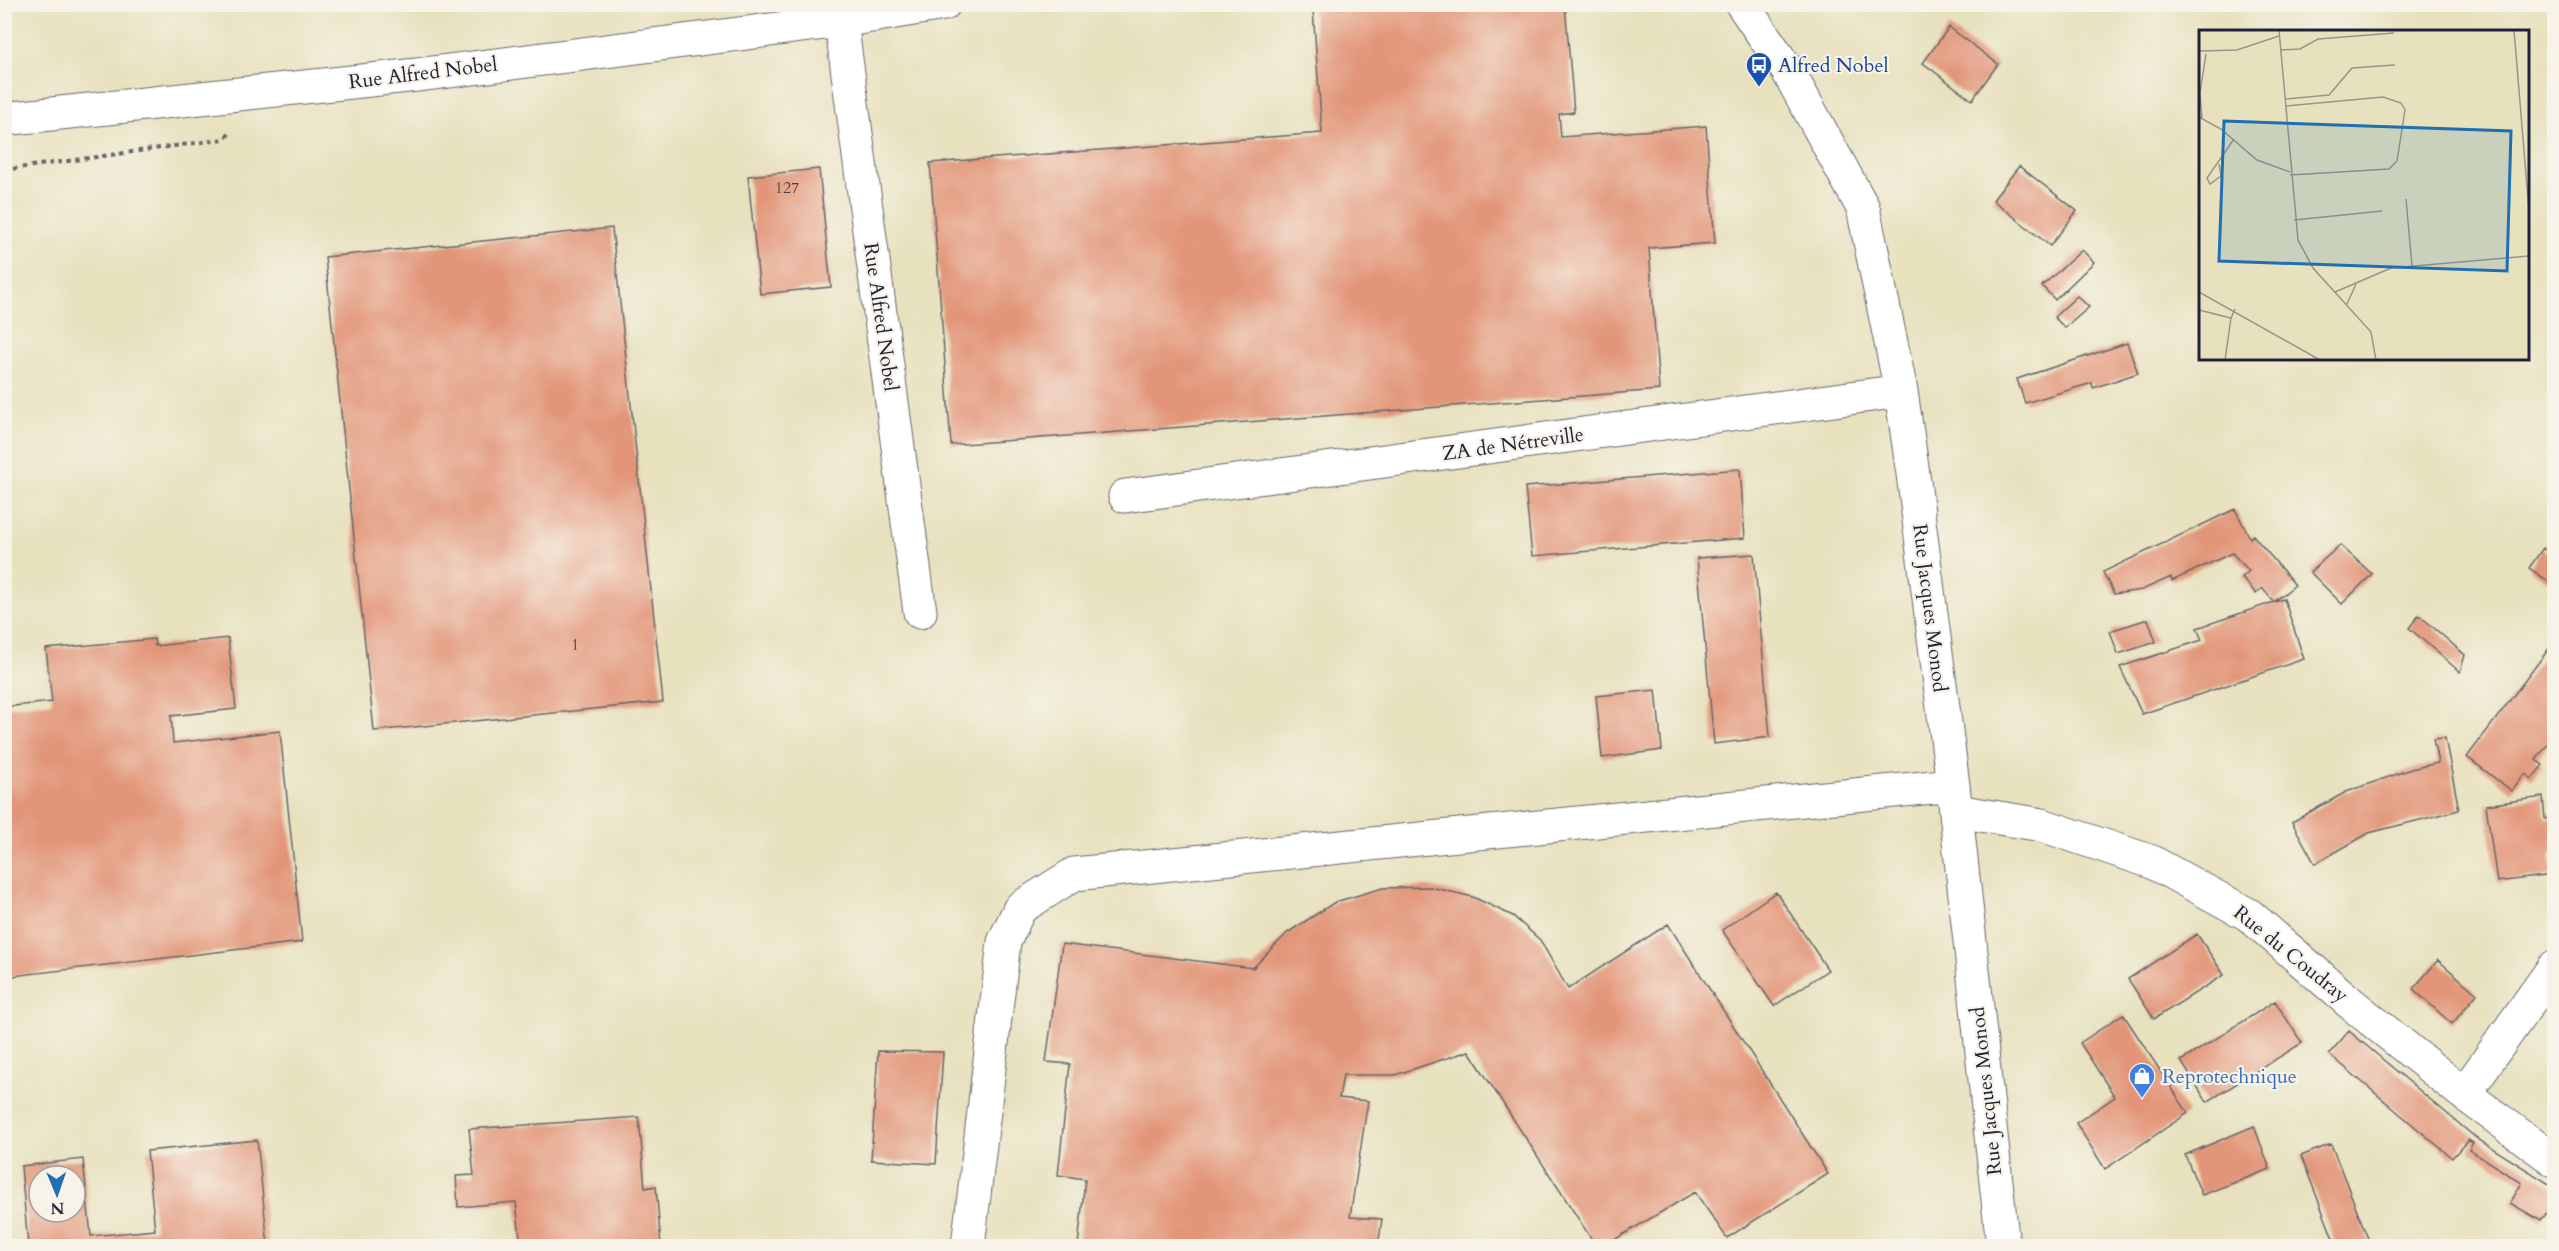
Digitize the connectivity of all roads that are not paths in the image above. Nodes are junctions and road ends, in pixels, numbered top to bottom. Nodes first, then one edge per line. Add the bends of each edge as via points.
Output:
1 (944, 4) edge
2 (1742, 4) edge
3 (841, 21) junction
4 (4, 119) edge
5 (1901, 391) junction
6 (1125, 496) dead end
7 (920, 612) dead end
8 (1954, 798) junction
9 (2554, 967) edge
10 (2464, 1094) junction
11 (2554, 1160) edge
12 (968, 1246) edge
13 (2003, 1246) edge

1 - 3 street, Rue Alfred Nobel
2 - 5 street, Rue Jacques Monod via 1788,71 1863,208
3 - 4 street, Rue Alfred Nobel via 417,75
3 - 7 street, Rue Alfred Nobel
5 - 6 street, ZA de Nétreville
5 - 8 street, Rue Jacques Monod
8 - 10 street, Rue du Coudray via 2152,862 2249,915
8 - 12 street, Rue du Coudray via 1074,874 1020,908 1005,942
8 - 13 street, Rue Jacques Monod
9 - 10 street
10 - 11 street, Rue du Coudray

